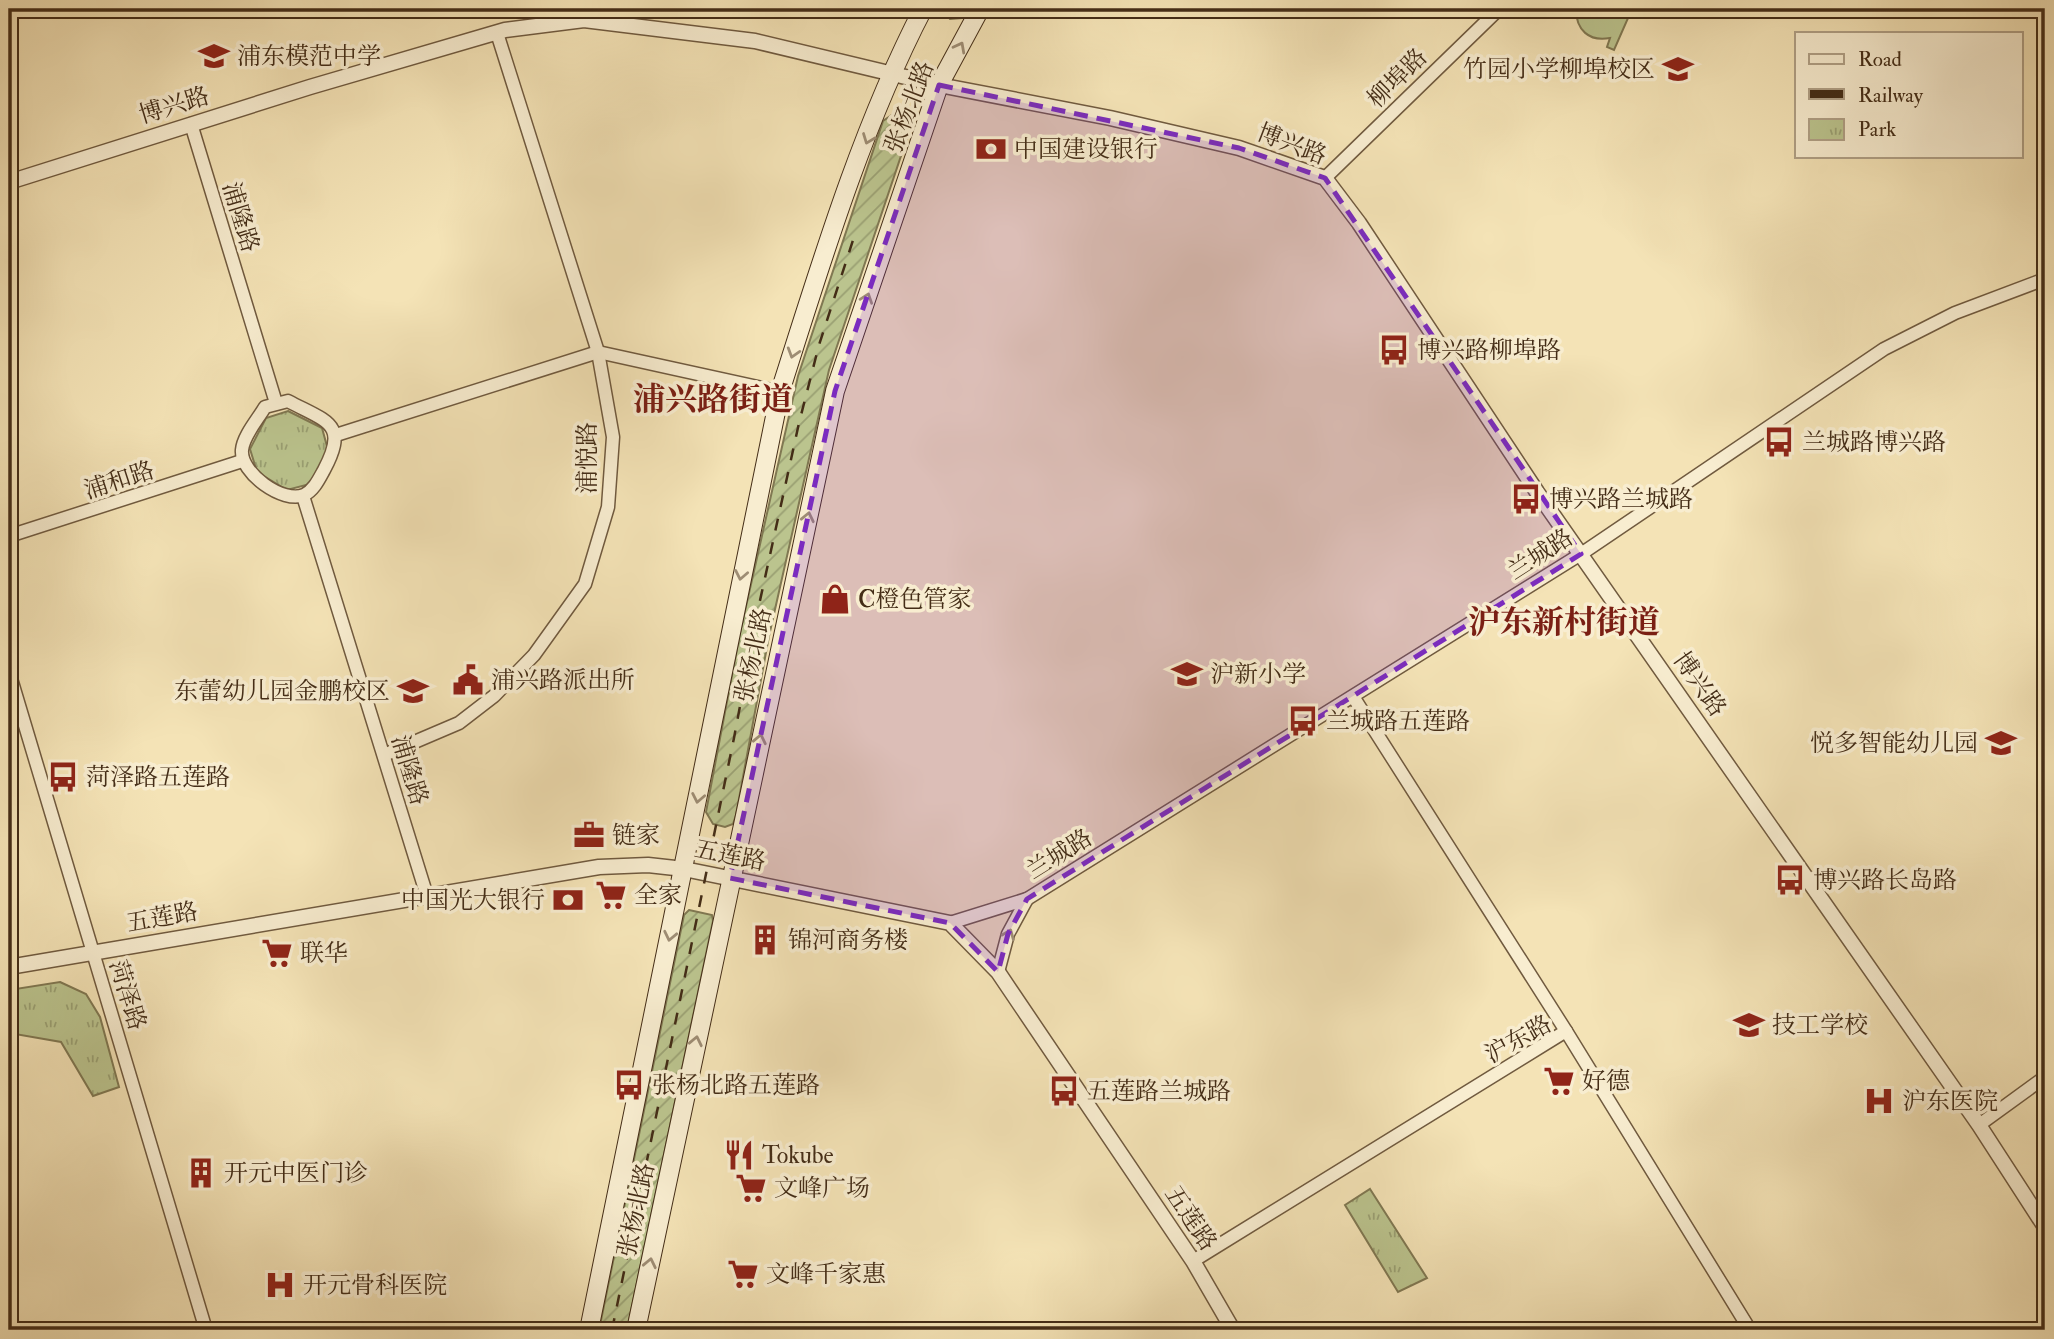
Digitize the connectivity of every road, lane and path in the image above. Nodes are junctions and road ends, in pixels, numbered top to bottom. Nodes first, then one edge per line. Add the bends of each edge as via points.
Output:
1 (923, 9) edge
2 (980, 9) edge
3 (1499, 9) edge
4 (582, 15) edge
5 (497, 33) junction
6 (892, 75) junction
7 (940, 85) junction
8 (191, 124) junction
9 (1325, 178) junction
10 (9, 182) edge
11 (2045, 279) edge
12 (598, 352) junction
13 (780, 392) junction
14 (276, 403) junction
15 (336, 435) junction
16 (242, 461) junction
17 (303, 496) junction
18 (9, 536) edge
19 (1581, 554) junction
20 (9, 672) edge
21 (1354, 698) junction
22 (384, 755) junction
23 (684, 869) junction
24 (730, 878) junction
25 (427, 896) junction
26 (1027, 899) junction
27 (950, 923) junction
28 (94, 952) junction
29 (9, 967) edge
30 (998, 972) junction
31 (1566, 1031) junction
32 (2045, 1077) edge
33 (1979, 1125) junction
34 (2045, 1227) edge
35 (1193, 1261) junction
36 (206, 1330) edge
37 (589, 1330) edge
38 (636, 1330) edge
39 (1233, 1330) edge
40 (1750, 1330) edge

1 - 6 main road, 张杨北路
7 -> 2 main road, 张杨北路
3 - 9 street, 柳埠路
4 - 5 street, 博兴路
4 - 6 street, 博兴路 via 755,41
5 - 8 street, 博兴路
5 - 12 street, 浦悦路
6 - 7 street, 博兴路
6 -> 13 main road, 张杨北路 via 820,265
7 - 9 street, 博兴路 via 1239,148
24 -> 7 main road, 张杨北路 via 835,391
8 - 10 street, 博兴路
8 - 14 street, 浦隆路
9 - 19 street, 博兴路
11 - 19 street, 兰城路 via 1955,313 1884,349
12 - 13 street
12 - 15 street
12 - 22 street, 浦悦路 via 613,438 608,507 584,584 534,655 494,696 459,723
13 -> 23 main road, 张杨北路
14 - 15 street via 288,401 328,423
14 - 16 street via 265,407 242,446
15 - 17 street via 334,450 315,486
16 - 17 street via 250,474 286,496
16 - 18 street, 浦和路
17 - 22 street, 浦隆路
19 - 21 street, 兰城路
19 - 33 street, 博兴路
20 - 28 street, 菏泽路
21 - 26 street, 兰城路
21 - 31 street
22 - 25 street, 浦隆路
23 - 24 street, 五莲路
23 - 25 street, 五莲路 via 599,867
23 -> 37 main road, 张杨北路
24 - 27 street, 五莲路
38 -> 24 main road, 张杨北路
25 - 28 street, 五莲路
26 - 27 street, 兰城路
30 -> 26 street, 兰城路 via 1008,934
27 - 30 street, 五莲路
28 - 29 street, 五莲路
28 - 36 street, 菏泽路
30 - 35 street, 五莲路
31 - 35 street, 沪东路
31 - 40 street, 沪东路
32 - 33 street
33 - 34 street, 博兴路
35 - 39 street, 五莲路

